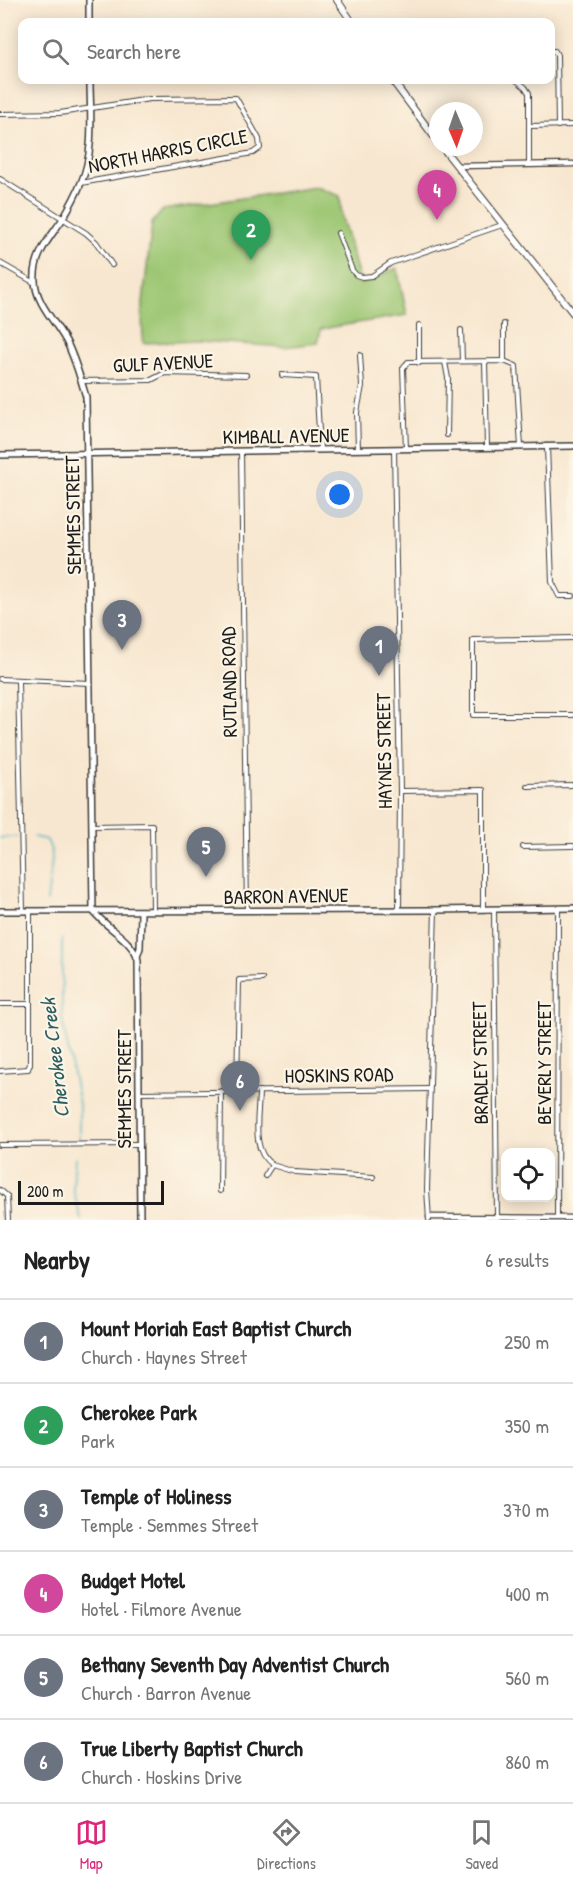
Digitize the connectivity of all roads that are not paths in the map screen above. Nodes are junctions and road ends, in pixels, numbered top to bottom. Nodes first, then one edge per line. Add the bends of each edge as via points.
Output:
1 (89, 0) edge
2 (337, 0) edge
3 (89, 18) edge
4 (349, 18) edge
5 (555, 51) edge
6 (90, 84) edge
7 (395, 84) edge
8 (521, 84) edge
9 (90, 110) junction
10 (0, 114) edge
11 (530, 126) junction
12 (558, 126) junction
13 (573, 126) edge
14 (429, 130) edge
15 (449, 156) edge
16 (573, 164) edge
17 (530, 165) junction
18 (457, 166) junction
19 (0, 178) edge
20 (81, 183) junction
21 (63, 218) junction
22 (503, 224) junction
23 (338, 232) dead end
24 (2, 264) edge
25 (112, 265) dead end
26 (0, 270) edge
27 (35, 283) junction
28 (573, 313) edge
29 (504, 324) dead end
30 (418, 325) dead end
31 (461, 330) dead end
32 (360, 355) dead end
33 (462, 361) junction
34 (504, 361) junction
35 (445, 362) junction
36 (485, 362) junction
37 (419, 363) junction
38 (246, 375) dead end
39 (282, 375) dead end
40 (81, 381) junction
41 (447, 435) dead end
42 (547, 446) junction
43 (573, 446) edge
44 (487, 447) junction
45 (520, 447) junction
46 (358, 449) junction
47 (394, 449) junction
48 (406, 449) junction
49 (320, 450) junction
50 (241, 451) junction
51 (0, 455) edge
52 (87, 455) junction
53 (573, 596) edge
54 (573, 638) edge
55 (0, 680) edge
56 (18, 681) junction
57 (90, 684) junction
58 (573, 715) edge
59 (573, 785) edge
60 (527, 786) dead end
61 (400, 791) junction
62 (92, 826) junction
63 (573, 846) edge
64 (523, 847) dead end
65 (558, 908) junction
66 (573, 908) edge
67 (399, 909) junction
68 (483, 909) junction
69 (494, 909) junction
70 (435, 910) junction
71 (0, 911) edge
72 (26, 911) junction
73 (93, 911) junction
74 (247, 911) junction
75 (141, 912) junction
76 (153, 912) junction
77 (137, 957) junction
78 (262, 979) dead end
79 (0, 1004) edge
80 (30, 1004) junction
81 (0, 1071) edge
82 (429, 1089) junction
83 (221, 1091) junction
84 (237, 1091) junction
85 (259, 1091) junction
86 (140, 1093) junction
87 (140, 1144) junction
88 (0, 1145) edge
89 (272, 1165) junction
90 (265, 1176) dead end
91 (373, 1177) dead end
92 (0, 1190) edge
93 (220, 1191) dead end
94 (497, 1216) junction
95 (557, 1217) junction
96 (429, 1218) edge
97 (573, 1218) edge
98 (8, 1220) edge
99 (140, 1220) edge

1 - 3 main road
2 - 4 main road
5 - 12 street
6 - 9 main road
7 - 14 main road
8 - 11 street via 529,93
9 - 10 street
9 - 20 main road via 90,146
9 - 20 street, NORTH HARRIS CIRCLE via 150,99 236,98 260,139 260,148 253,153
11 - 12 street
11 - 17 street
12 - 13 street
15 - 18 main road
16 - 17 street
17 - 18 street
18 - 22 main road
19 - 21 street
20 - 21 main road
21 - 25 street via 96,242
21 - 27 main road via 40,252
22 - 23 street via 391,263 366,277 352,270
22 - 28 main road
24 - 26 street
24 - 27 street
27 - 40 main road, SEMMES STREET via 41,301 68,344
29 - 34 street
30 - 37 street
31 - 33 street
32 - 46 street
33 - 35 street
33 - 36 street
34 - 36 street
34 - 45 street via 516,366
35 - 37 street
35 - 41 street
36 - 44 street
37 - 48 street via 408,362 403,368
38 - 40 street, GULF AVENUE via 165,373 151,380
39 - 49 street via 316,377
40 - 52 main road, SEMMES STREET via 87,404
42 - 43 main road, KIMBALL AVENUE
42 - 45 main road, KIMBALL AVENUE
42 - 53 street via 552,582 559,596
44 - 45 main road, KIMBALL AVENUE
44 - 48 main road, KIMBALL AVENUE
46 - 47 main road, KIMBALL AVENUE
46 - 49 main road, KIMBALL AVENUE
47 - 48 main road, KIMBALL AVENUE
47 - 61 street, HAYNES STREET
49 - 50 main road, KIMBALL AVENUE
50 - 52 main road, KIMBALL AVENUE
50 - 74 street, RUTLAND ROAD
51 - 52 main road, KIMBALL AVENUE
52 - 57 main road, SEMMES STREET
54 - 58 street via 473,640 473,715
55 - 56 street
56 - 57 street
56 - 72 street
57 - 62 main road, SEMMES STREET
59 - 60 street
61 - 67 street, HAYNES STREET
61 - 68 street via 483,790
62 - 73 main road, SEMMES STREET
62 - 76 street via 152,825
63 - 64 street
65 - 66 main road, BARRON AVENUE
65 - 69 main road, BARRON AVENUE
65 - 95 street, BEVERLY STREET
67 - 70 main road, BARRON AVENUE
67 - 74 main road, BARRON AVENUE
68 - 69 main road, BARRON AVENUE
68 - 70 main road, BARRON AVENUE
69 - 94 street, BRADLEY STREET
70 - 82 street
71 - 72 main road, BARRON AVENUE
72 - 73 main road, BARRON AVENUE
72 - 80 street
73 - 75 main road, BARRON AVENUE
73 - 77 main road via 128,943
74 - 76 main road, BARRON AVENUE
75 - 76 main road, BARRON AVENUE
75 - 77 main road, SEMMES STREET
77 - 86 main road, SEMMES STREET
78 - 84 street via 239,980
79 - 80 street
80 - 81 street via 29,1070
82 - 85 street, HOSKINS ROAD
82 - 96 street
83 - 84 street, HOSKINS ROAD
83 - 86 street, HOSKINS ROAD
83 - 93 street
84 - 85 street, HOSKINS ROAD
85 - 89 street via 258,1144 261,1154
86 - 87 main road, SEMMES STREET
87 - 88 street
87 - 99 main road, SEMMES STREET
89 - 90 street
89 - 91 street via 295,1172
92 - 98 street via 8,1196
94 - 95 street
94 - 96 street
95 - 97 street

